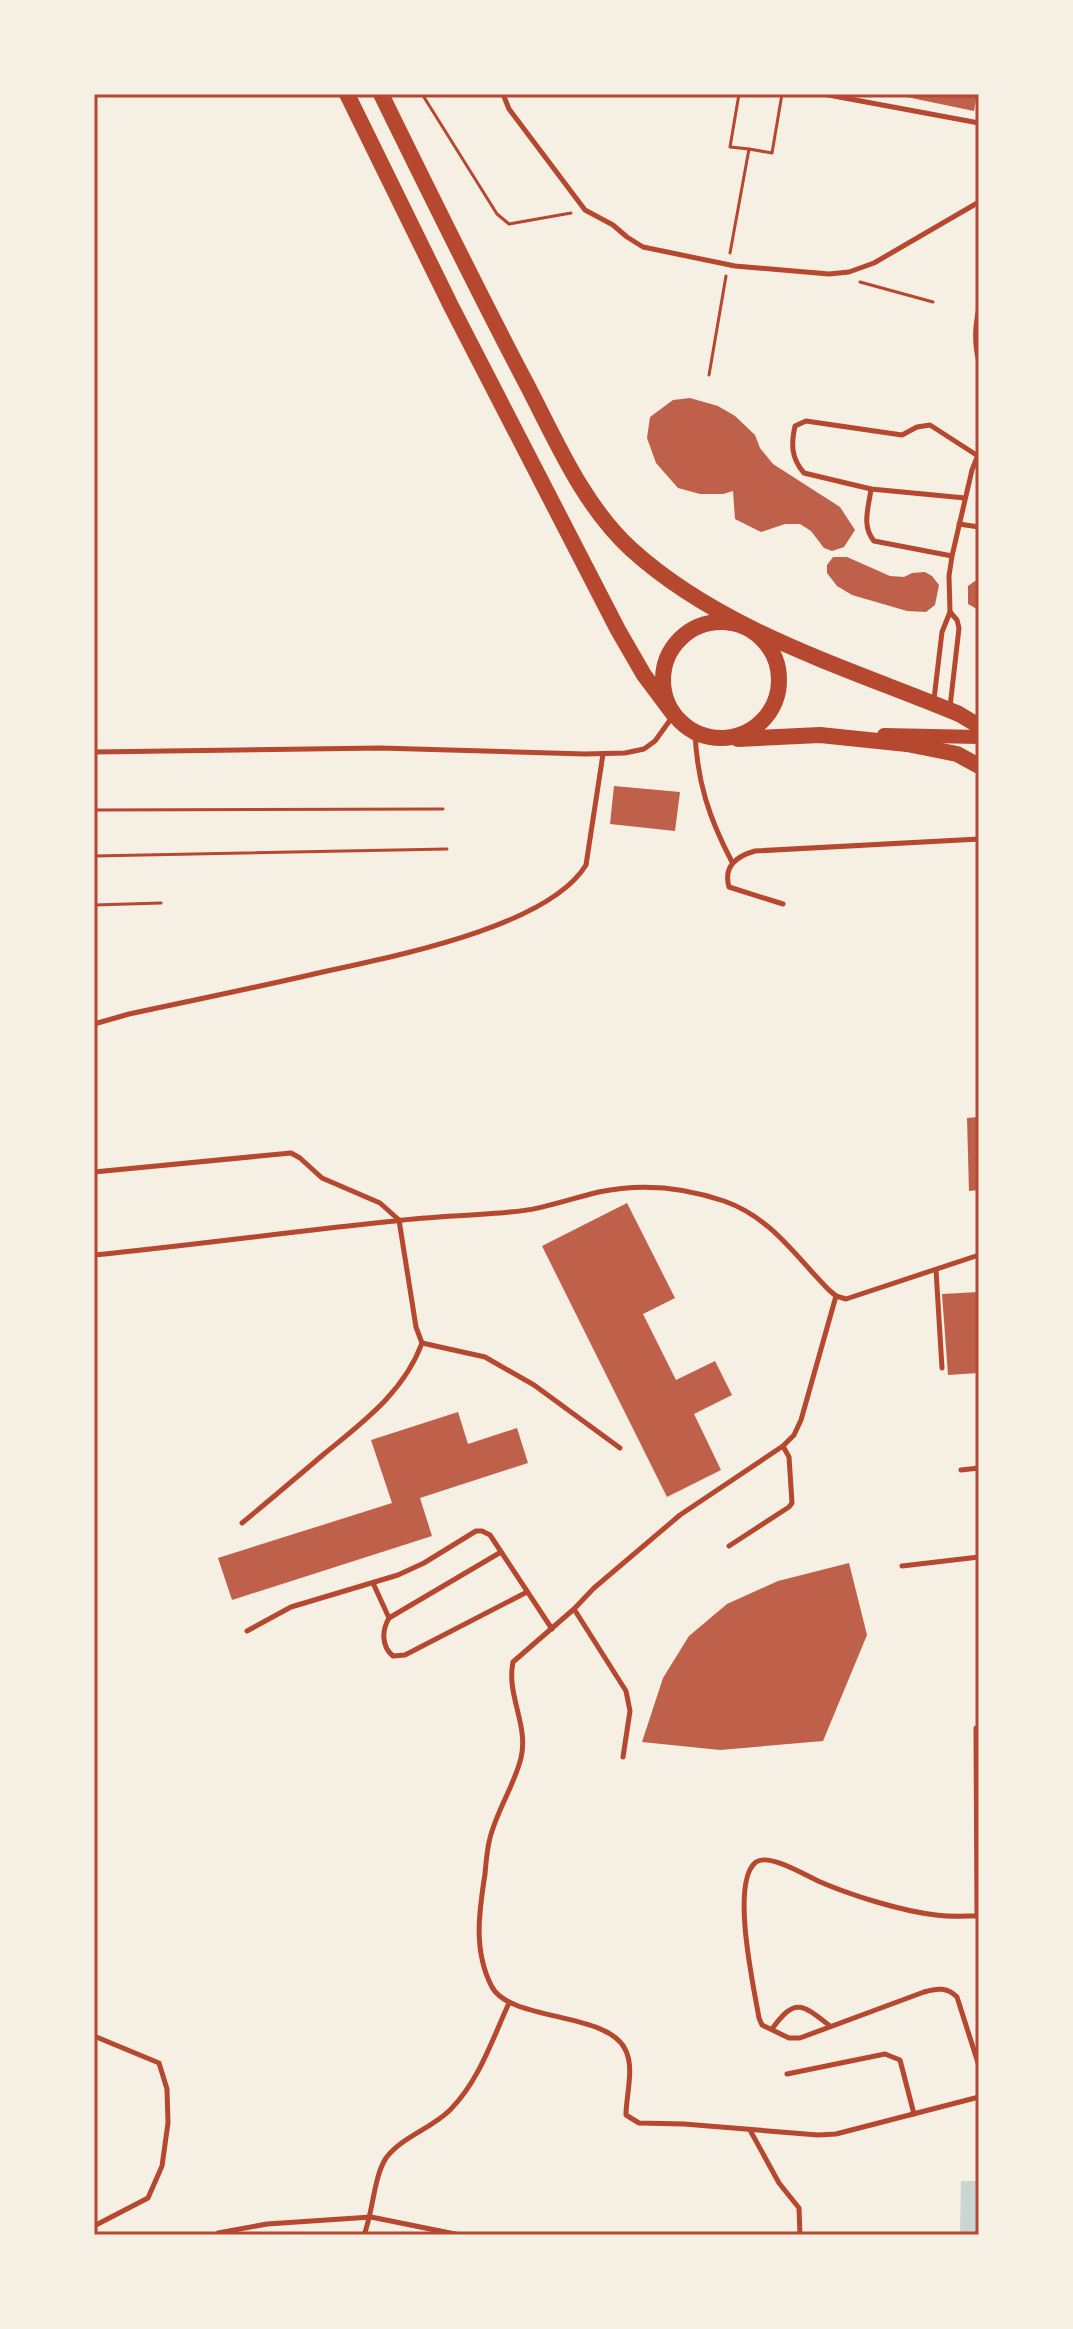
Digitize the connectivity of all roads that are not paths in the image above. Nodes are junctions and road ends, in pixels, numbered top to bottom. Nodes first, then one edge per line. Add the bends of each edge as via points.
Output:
1 (347, 94) edge
2 (381, 94) edge
3 (503, 94) edge
4 (823, 94) edge
5 (979, 123) edge
6 (979, 202) edge
7 (979, 307) edge
8 (979, 362) edge
9 (978, 455) edge
10 (976, 471) edge
11 (871, 489) junction
12 (965, 498) junction
13 (959, 524) junction
14 (979, 527) edge
15 (952, 556) junction
16 (950, 612) junction
17 (746, 627) junction
18 (948, 709) junction
19 (979, 713) edge
20 (674, 715) junction
21 (979, 726) edge
22 (695, 732) junction
23 (820, 735) junction
24 (979, 737) edge
25 (724, 739) junction
26 (94, 752) edge
27 (603, 754) junction
28 (979, 766) edge
29 (979, 839) edge
30 (732, 862) junction
31 (783, 904) dead end
32 (94, 1024) edge
33 (94, 1172) edge
34 (399, 1220) junction
35 (94, 1255) edge
36 (979, 1255) edge
37 (936, 1270) junction
38 (836, 1296) junction
39 (422, 1343) junction
40 (942, 1368) dead end
41 (783, 1446) junction
42 (620, 1448) dead end
43 (979, 1468) edge
44 (961, 1470) dead end
45 (242, 1523) dead end
46 (729, 1546) dead end
47 (501, 1552) junction
48 (979, 1557) edge
49 (902, 1566) dead end
50 (373, 1582) junction
51 (527, 1592) junction
52 (574, 1609) junction
53 (389, 1618) junction
54 (552, 1629) junction
55 (247, 1631) dead end
56 (976, 1728) dead end
57 (623, 1757) dead end
58 (978, 1916) edge
59 (509, 2003) junction
60 (831, 2027) junction
61 (772, 2030) junction
62 (94, 2036) edge
63 (979, 2066) edge
64 (787, 2074) dead end
65 (979, 2097) edge
66 (914, 2114) junction
67 (750, 2130) junction
68 (371, 2217) junction
69 (94, 2226) edge
70 (218, 2233) edge
71 (364, 2235) edge
72 (460, 2235) edge
73 (800, 2235) edge

1 - 20 main road via 618,630
2 - 17 main road via 568,464 598,510 613,531 659,571
3 - 6 lane via 585,210 643,247 728,265 849,272
4 - 5 lane
7 - 8 lane
9 - 10 lane
9 - 11 lane via 930,425 902,435 806,421 795,426 794,458 804,473
10 - 12 lane
11 - 12 lane
11 - 15 lane via 866,517 874,541
12 - 13 lane
13 - 14 lane
13 - 15 lane
15 - 16 lane
16 - 18 lane via 942,632
16 - 18 lane via 959,628
17 - 18 main road
17 - 20 main road via 708,623 676,643 662,678
17 - 25 main road via 773,654 779,692 759,725
18 - 19 main road
18 - 21 main road
20 - 22 main road
20 - 27 lane via 644,749
22 - 25 main road
22 - 30 lane via 705,800
23 - 24 main road
23 - 25 main road
23 - 28 main road via 938,749
26 - 27 lane via 380,748
27 - 32 lane via 586,865 578,879 522,914 430,947
29 - 30 lane via 766,850
30 - 31 lane via 729,887
33 - 34 lane via 291,1153 322,1178 380,1203
34 - 35 lane
34 - 38 lane via 550,1207 631,1187 673,1189 752,1213
34 - 39 lane
36 - 37 lane
37 - 38 lane via 852,1298
37 - 40 lane
38 - 41 lane via 801,1420
39 - 42 lane via 485,1357 534,1385
39 - 45 lane via 383,1405
41 - 46 lane via 789,1457 792,1503
41 - 52 lane via 680,1515
43 - 44 lane
47 - 50 lane via 490,1535 476,1531 424,1563
47 - 51 lane
47 - 53 lane
48 - 49 lane
50 - 53 lane
50 - 55 lane via 291,1607
51 - 53 lane via 399,1657 385,1647
51 - 54 lane
52 - 54 lane
52 - 57 lane via 626,1691 630,1711
54 - 59 lane via 513,1662 521,1758 490,1838 478,1925 493,1990
56 - 58 lane
58 - 61 lane via 906,1909 827,1885 774,1861 756,1862 746,1880 744,1919 759,2018
59 - 67 lane via 612,2032 626,2049 630,2066 626,2115 639,2123
59 - 68 lane via 472,2085 448,2112 387,2156 379,2170
60 - 61 lane via 800,2038
60 - 61 lane via 809,2010 793,2007
60 - 63 lane via 924,1992 951,1991
62 - 69 lane via 159,2063 167,2089 168,2123 162,2166 148,2198
64 - 66 lane via 885,2054 900,2060
65 - 66 lane
66 - 67 lane via 836,2134
67 - 73 lane via 799,2208
68 - 70 lane
68 - 71 lane
68 - 72 lane

